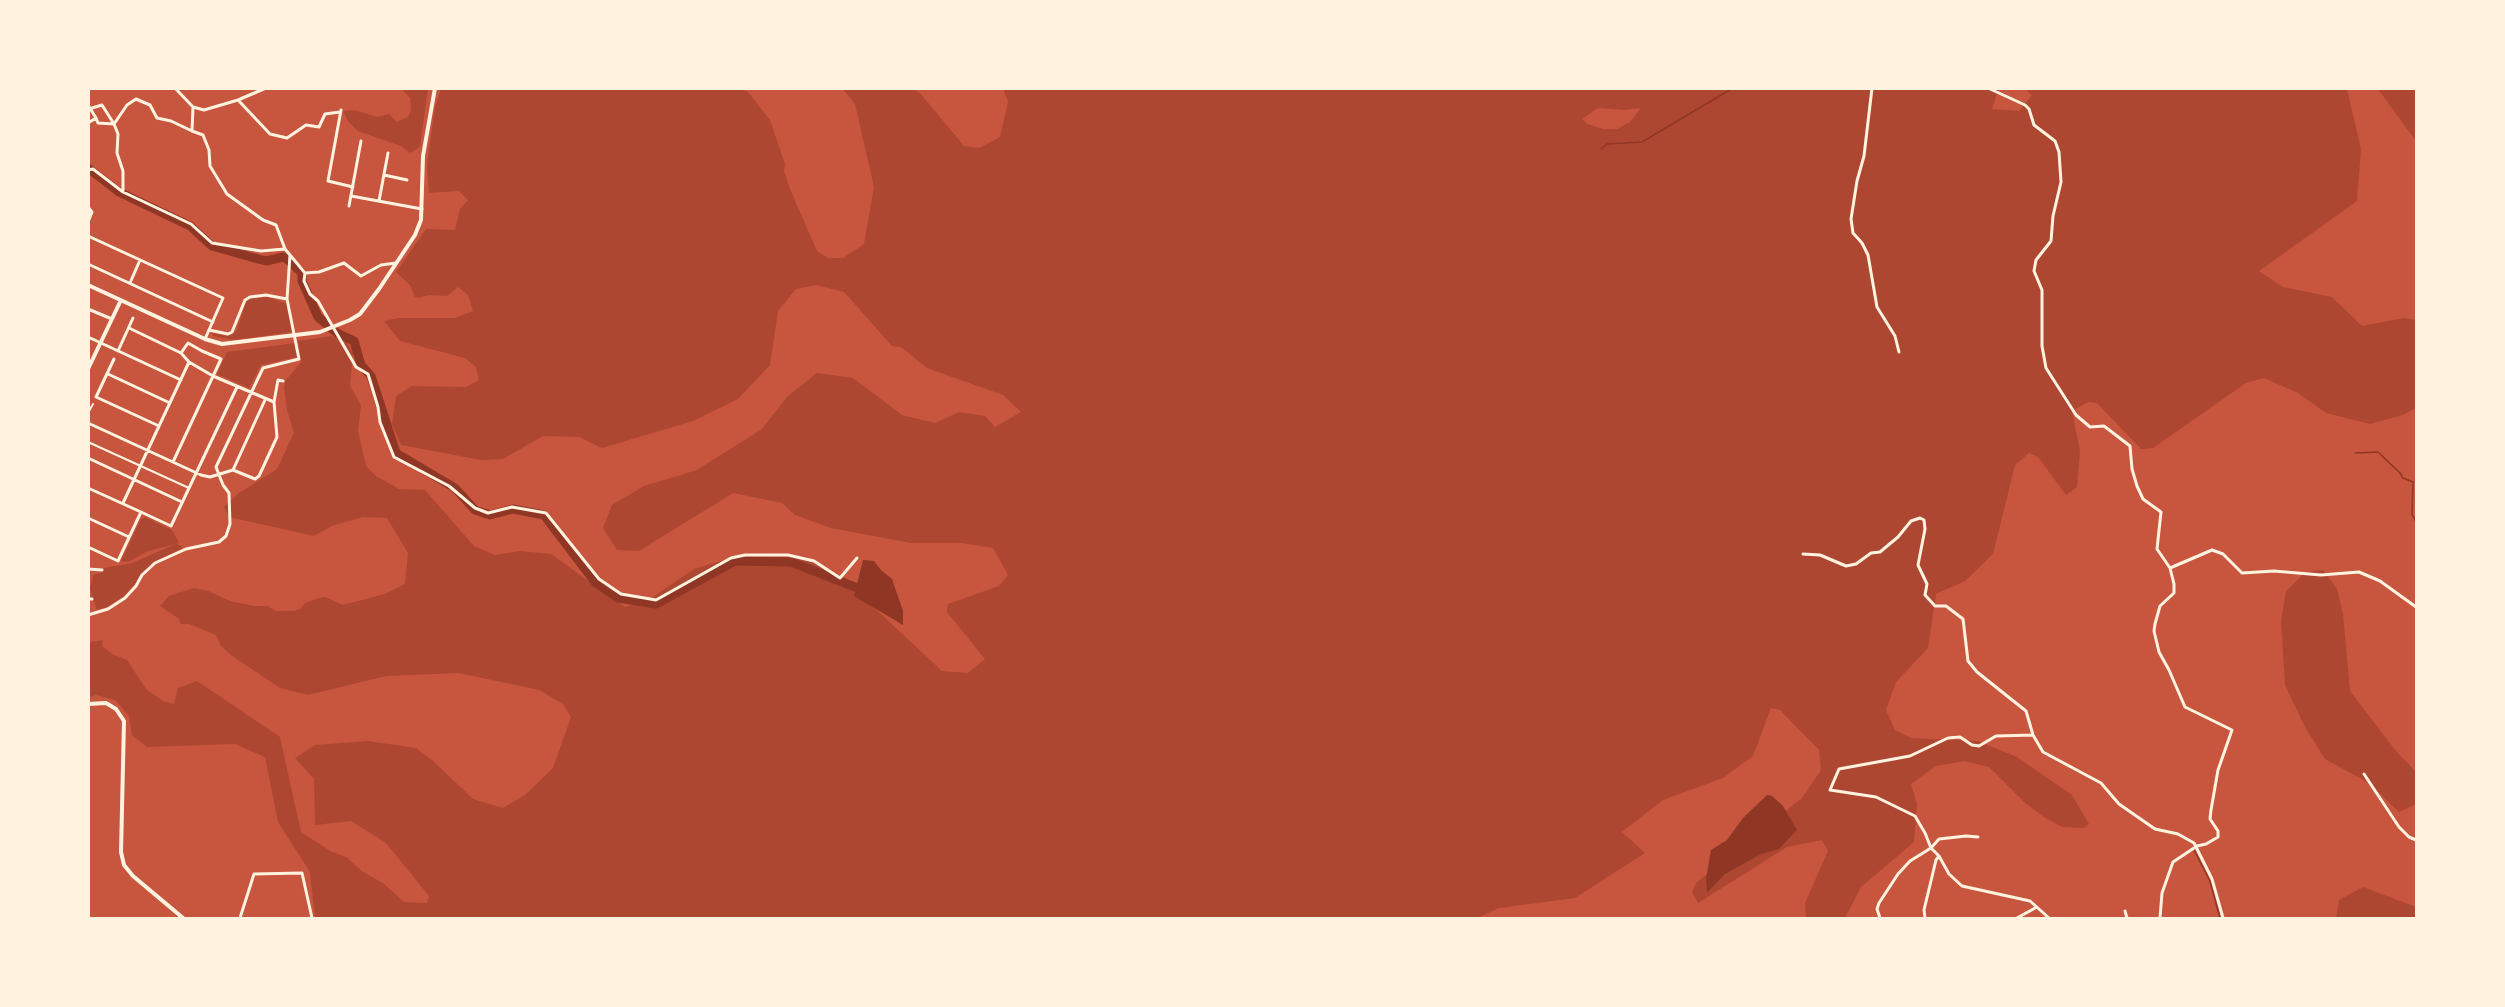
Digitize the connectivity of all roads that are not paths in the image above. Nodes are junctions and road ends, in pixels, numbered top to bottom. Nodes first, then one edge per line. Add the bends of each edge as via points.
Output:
1 (175, 88) edge
2 (266, 88) edge
3 (435, 88) edge
4 (1872, 88) edge
5 (1988, 88) edge
6 (238, 100) junction
7 (90, 106) edge
8 (193, 107) junction
9 (96, 118) junction
10 (88, 123) edge
11 (114, 124) junction
12 (192, 131) junction
13 (361, 141) dead end
14 (388, 153) dead end
15 (88, 170) edge
16 (384, 175) junction
17 (407, 180) dead end
18 (353, 187) junction
19 (123, 192) junction
20 (351, 196) junction
21 (380, 201) junction
22 (349, 206) dead end
23 (88, 207) edge
24 (422, 209) junction
25 (88, 222) edge
26 (88, 236) edge
27 (285, 249) junction
28 (289, 259) junction
29 (140, 260) junction
30 (396, 263) junction
31 (88, 264) edge
32 (305, 273) junction
33 (130, 283) junction
34 (88, 285) edge
35 (287, 299) junction
36 (121, 300) junction
37 (88, 309) edge
38 (133, 318) dead end
39 (112, 319) junction
40 (213, 322) junction
41 (129, 328) junction
42 (209, 330) junction
43 (88, 337) edge
44 (205, 339) junction
45 (100, 343) junction
46 (118, 351) junction
47 (181, 352) junction
48 (1899, 352) dead end
49 (114, 359) dead end
50 (189, 362) junction
51 (89, 367) edge
52 (108, 374) junction
53 (213, 376) junction
54 (181, 380) junction
55 (283, 381) dead end
56 (237, 387) junction
57 (251, 393) junction
58 (265, 400) junction
59 (274, 402) junction
60 (170, 403) junction
61 (93, 404) dead end
62 (88, 412) edge
63 (88, 423) edge
64 (159, 426) junction
65 (88, 442) edge
66 (148, 451) junction
67 (88, 458) edge
68 (173, 462) junction
69 (141, 466) junction
70 (233, 470) junction
71 (196, 473) junction
72 (135, 480) junction
73 (88, 488) edge
74 (189, 488) junction
75 (182, 502) junction
76 (123, 503) junction
77 (141, 512) junction
78 (88, 518) edge
79 (129, 537) junction
80 (88, 547) edge
81 (1803, 554) dead end
82 (857, 558) dead end
83 (2170, 568) junction
84 (88, 569) edge
85 (102, 570) dead end
86 (2416, 607) edge
87 (88, 615) edge
88 (88, 704) edge
89 (2033, 735) junction
90 (2364, 774) dead end
91 (1978, 837) dead end
92 (2416, 840) edge
93 (2197, 846) junction
94 (1931, 848) junction
95 (1939, 856) junction
96 (2037, 908) junction
97 (2125, 911) dead end
98 (183, 918) edge
99 (240, 918) edge
100 (312, 918) edge
101 (1880, 918) edge
102 (1925, 918) edge
103 (2017, 918) edge
104 (2049, 918) edge
105 (2127, 918) edge
106 (2160, 918) edge
107 (2223, 918) edge

1 - 8 street
2 - 6 street
3 - 24 street via 423,156
4 - 48 street via 1851,219 1853,233 1868,255 1877,307 1895,336
5 - 83 street via 2025,105 2034,125 2055,141 2059,152 2061,182 2051,241 2036,260 2034,271 2042,290 2046,368 2076,416 2090,427 2104,426 2130,446 2137,486 2144,499 2161,512 2157,549
6 - 8 street via 204,110
6 - 18 street via 276,137 287,138 306,125 319,128 325,114 340,111 328,181
7 - 9 street
7 - 11 street via 102,105
8 - 12 street
9 - 10 street
9 - 11 street via 98,123
11 - 12 street via 136,99 150,105 157,118
11 - 19 street via 119,136 117,153 123,171
12 - 27 street via 203,135 210,166 227,194 262,220 276,225
13 - 18 street
14 - 16 street
15 - 19 street via 93,169
16 - 17 street
16 - 21 street
18 - 20 street
19 - 27 street via 192,224 212,243 261,251
20 - 21 street
20 - 22 street
21 - 24 street
23 - 25 street via 92,212
24 - 30 street via 415,235
26 - 29 street
27 - 28 street
28 - 32 street
28 - 35 street
29 - 33 street
29 - 40 street via 223,298
30 - 32 street via 381,265 360,276 344,264
30 - 44 street via 369,304 350,320 320,332 232,345
31 - 33 street
32 - 82 street via 310,294 318,301 356,367 368,374 380,423 394,457 449,486 475,508 488,513 512,507 546,513 599,579 621,594 656,600 731,558 745,555 788,555 814,561 840,578
33 - 40 street
34 - 36 street
35 - 42 street via 266,295 247,298 232,332
35 - 57 street via 299,359 263,368
36 - 39 street
36 - 44 street
37 - 39 street
38 - 41 street
39 - 45 street
40 - 42 street
41 - 46 street
41 - 47 street
42 - 44 street
43 - 45 street
45 - 46 street
45 - 51 street
46 - 54 street
47 - 50 street
47 - 53 street via 188,343 221,359
49 - 52 street
50 - 53 street
50 - 54 street
52 - 60 street
52 - 64 street via 96,397
53 - 56 street
53 - 68 street
54 - 60 street
55 - 59 street via 278,380
56 - 57 street
56 - 71 street
57 - 58 street
57 - 87 street via 216,467 228,493 230,524 226,536 219,542 186,549 155,563 124,598 108,609
58 - 59 street
58 - 70 street
59 - 70 street via 278,433 259,476 250,478
60 - 64 street
61 - 62 street
63 - 66 street
64 - 66 street
65 - 69 street
66 - 68 street
66 - 69 street
67 - 72 street
68 - 71 street
69 - 72 street
69 - 74 street
70 - 71 street via 210,477
71 - 74 street
72 - 75 street
72 - 76 street
73 - 76 street
74 - 75 street
75 - 77 street via 171,526
76 - 77 street
77 - 79 street
78 - 79 street
79 - 80 street via 118,561
81 - 89 street via 1820,555 1846,566 1856,564 1880,552 1911,520 1924,520 1918,565 1928,584 1925,595 1935,606 1946,606 1963,620 1968,661 2021,706
83 - 86 street via 2212,550 2223,554 2242,573 2359,572 2373,576
83 - 93 street via 2175,588 2160,606 2154,628 2159,652 2185,707 2232,730 2218,770 2211,810 2210,819 2218,837
84 - 85 street
88 - 98 street via 106,703 124,721 124,865
89 - 93 street via 2043,752 2101,783 2128,812 2155,830 2178,834
89 - 94 street via 1996,736 1979,746 1960,737 1948,738 1910,756 1839,769 1830,790 1893,803 1915,816
90 - 92 street via 2399,827
91 - 94 street via 1938,839
93 - 106 street via 2170,866
93 - 107 street
94 - 95 street
94 - 101 street via 1910,861 1899,874 1879,903
95 - 96 street via 1949,874 1962,885 2025,900
95 - 102 street
96 - 103 street
96 - 104 street
97 - 105 street
99 - 100 street via 254,874 302,873

